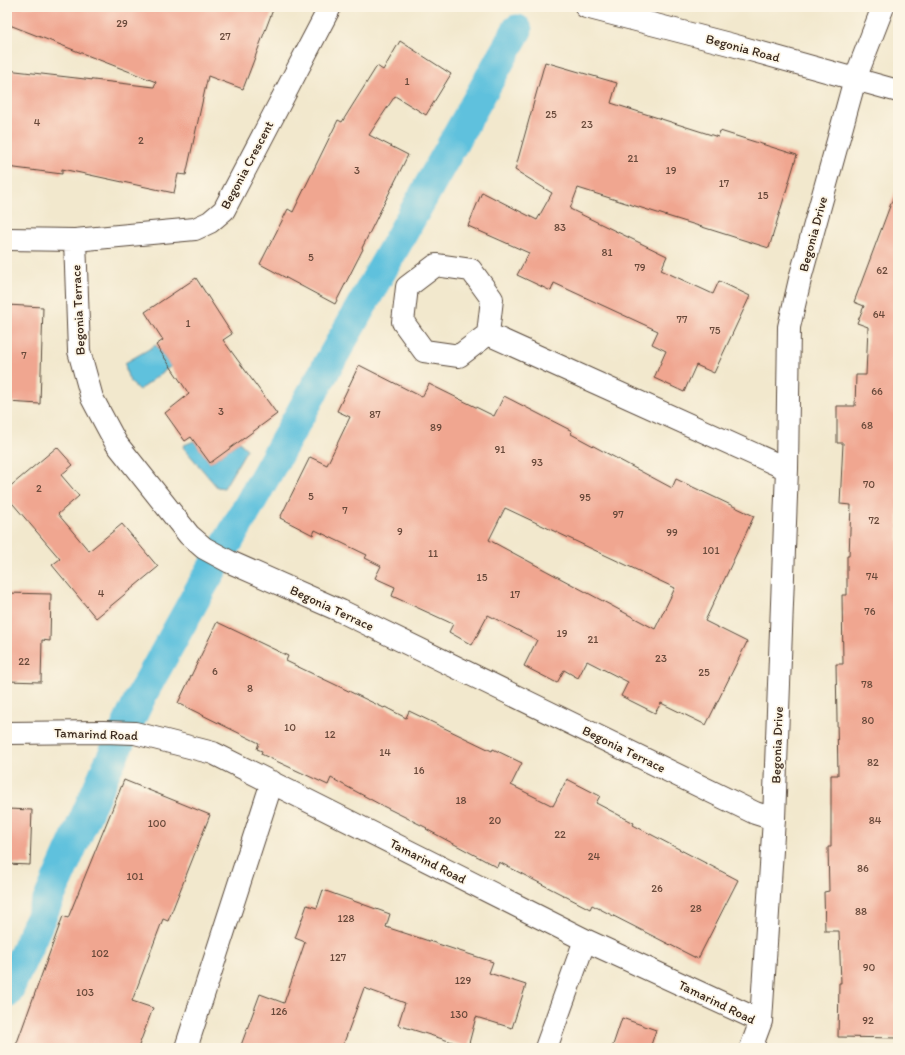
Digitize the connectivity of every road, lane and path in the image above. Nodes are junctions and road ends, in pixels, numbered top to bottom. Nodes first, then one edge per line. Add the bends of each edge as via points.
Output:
1 (330, 7) edge
2 (586, 7) edge
3 (882, 7) edge
4 (856, 79) junction
5 (898, 91) edge
6 (7, 239) edge
7 (75, 240) junction
8 (488, 334) junction
9 (787, 469) junction
10 (7, 733) edge
11 (272, 782) junction
12 (774, 819) junction
13 (585, 940) junction
14 (761, 1021) junction
15 (186, 1048) edge
16 (546, 1048) edge
17 (751, 1048) edge

1 - 7 street, Begonia Crescent via 224,210 210,222 195,229
2 - 4 street, Begonia Road
3 - 4 street, Begonia Drive
4 - 5 street, Begonia Road
4 - 9 street, Begonia Drive via 803,267 789,327
6 - 7 street, Begonia Crescent
7 - 12 street, Begonia Terrace via 78,351 92,398 116,442 189,536 204,548 230,562 341,611 755,813
8 - 8 street via 459,356 424,351 402,322 407,287 436,265 471,270 492,299
8 - 9 street
9 - 12 street, Begonia Drive
10 - 11 street, Tamarind Road via 135,733 213,753
11 - 13 street, Tamarind Road
11 - 15 street
12 - 14 street, Begonia Drive
13 - 14 street, Tamarind Road
13 - 16 street
14 - 17 street, Tamarind Road

